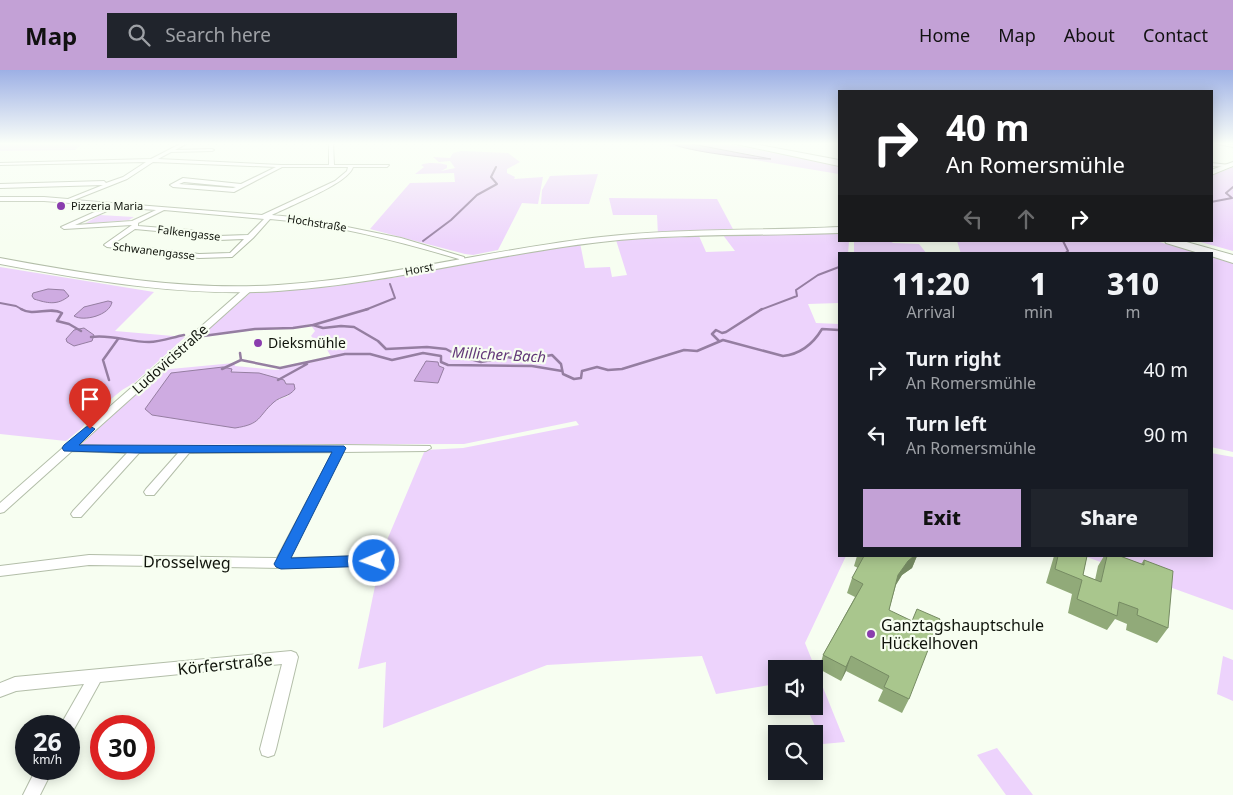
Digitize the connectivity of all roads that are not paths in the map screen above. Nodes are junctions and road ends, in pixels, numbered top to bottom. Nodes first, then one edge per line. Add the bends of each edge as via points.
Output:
1 (127, 177) edge
2 (261, 177) edge
3 (343, 177) edge
4 (113, 182) junction
5 (44, 185) junction
6 (0, 186) edge
7 (244, 186) junction
8 (30, 193) dead end
9 (0, 199) edge
10 (68, 201) junction
11 (117, 204) junction
12 (166, 208) junction
13 (267, 216) junction
14 (134, 225) junction
15 (838, 230) edge
16 (251, 237) junction
17 (1174, 242) edge
18 (1188, 242) edge
19 (1208, 252) edge
20 (1213, 253) edge
21 (1233, 254) edge
22 (1233, 259) edge
23 (462, 260) junction
24 (0, 261) edge
25 (249, 289) junction
26 (68, 448) junction
27 (340, 448) junction
28 (426, 448) dead end
29 (187, 449) junction
30 (136, 450) junction
31 (150, 492) dead end
32 (0, 509) edge
33 (77, 514) dead end
34 (374, 561) dead end
35 (281, 564) junction
36 (0, 571) edge
37 (94, 678) junction
38 (0, 690) edge
39 (74, 715) edge
40 (268, 749) dead end
41 (39, 780) edge
42 (31, 795) edge

1 - 4 street
2 - 7 street
3 - 13 street
4 - 5 street
4 - 10 street
5 - 6 street
5 - 8 street
7 - 7 street via 234,190 173,185 183,180
9 - 10 street, Hochstraße
10 - 11 street, Hochstraße
11 - 12 street, Hochstraße
11 - 14 street, Hochstraße via 64,227
12 - 13 street, Hochstraße
12 - 14 street, Hochstraße
13 - 16 street
13 - 23 street, Hochstraße via 326,223 401,240
14 - 16 street, Falkengasse via 218,238
14 - 16 street, Schwanengasse via 107,245 199,256 232,255
15 - 23 street, Horst via 606,239
17 - 19 highway
18 - 21 highway
20 - 22 highway
23 - 25 street, Horst via 346,281
24 - 25 street, Horst via 150,286
25 - 26 street, Ludovicistraße
26 - 30 street
26 - 32 street, Ludovicistraße
27 - 28 street
27 - 29 street
27 - 35 street
29 - 30 street
29 - 31 street
30 - 33 street
34 - 35 street, Drosselweg
35 - 36 street, Drosselweg via 89,560
37 - 38 street, Körferstraße via 15,684
37 - 39 street
37 - 40 street, Körferstraße via 291,656
41 - 42 street

